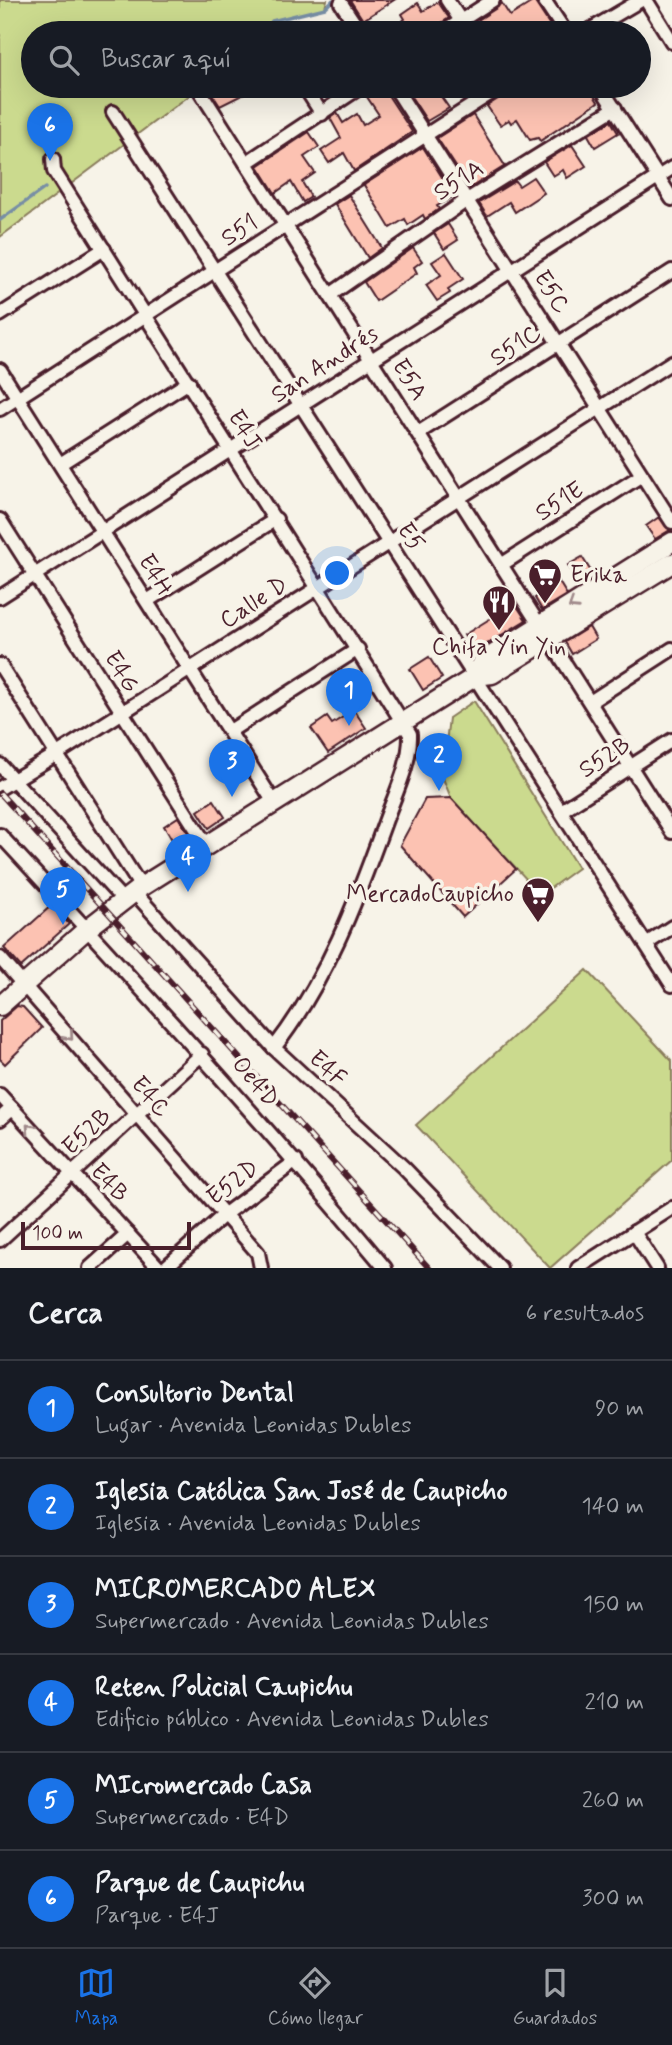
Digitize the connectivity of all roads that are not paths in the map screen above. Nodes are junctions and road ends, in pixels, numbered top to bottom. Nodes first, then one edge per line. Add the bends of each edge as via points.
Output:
1 (447, 0) edge
2 (493, 0) edge
3 (544, 0) edge
4 (644, 0) edge
5 (341, 3) dead end
6 (352, 21) edge
7 (461, 21) joint
8 (558, 21) edge
9 (606, 21) edge
10 (672, 42) edge
11 (205, 98) edge
12 (312, 98) edge
13 (345, 98) edge
14 (402, 98) edge
15 (483, 98) edge
16 (608, 98) edge
17 (615, 108) junction
18 (113, 112) dead end
19 (322, 114) junction
20 (426, 135) junction
21 (53, 159) dead end
22 (246, 163) junction
23 (672, 168) edge
24 (658, 177) junction
25 (672, 199) edge
26 (467, 200) junction
27 (286, 227) junction
28 (104, 249) junction
29 (512, 270) junction
30 (216, 271) junction
31 (672, 271) edge
32 (330, 295) junction
33 (0, 315) edge
34 (147, 316) junction
35 (558, 343) junction
36 (371, 360) junction
37 (670, 367) edge
38 (0, 370) edge
39 (189, 382) junction
40 (18, 398) junction
41 (301, 405) junction
42 (600, 408) junction
43 (0, 409) edge
44 (418, 433) junction
45 (232, 449) junction
46 (60, 464) junction
47 (642, 475) junction
48 (458, 498) junction
49 (276, 519) junction
50 (0, 520) edge
51 (672, 522) edge
52 (103, 531) junction
53 (388, 542) junction
54 (672, 542) edge
55 (672, 563) edge
56 (501, 565) junction
57 (35, 575) junction
58 (319, 587) junction
59 (0, 597) edge
60 (147, 601) junction
61 (545, 633) junction
62 (358, 649) junction
63 (672, 649) edge
64 (0, 665) edge
65 (190, 669) junction
66 (476, 676) junction
67 (590, 702) junction
68 (122, 712) junction
69 (404, 722) junction
70 (230, 731) junction
71 (672, 740) edge
72 (57, 754) junction
73 (0, 765) edge
74 (631, 767) junction
75 (13, 779) junction
76 (0, 788) edge
77 (275, 804) junction
78 (561, 811) junction
79 (672, 832) edge
80 (0, 835) edge
81 (207, 846) junction
82 (133, 893) junction
83 (672, 927) edge
84 (87, 929) junction
85 (646, 944) junction
86 (0, 958) edge
87 (24, 985) junction
88 (672, 985) edge
89 (0, 1006) edge
90 (274, 1048) junction
91 (202, 1054) junction
92 (0, 1095) edge
93 (12, 1108) junction
94 (137, 1114) junction
95 (0, 1119) edge
96 (296, 1161) junction
97 (72, 1174) junction
98 (672, 1208) edge
99 (225, 1214) junction
100 (634, 1232) junction
101 (128, 1234) junction
102 (0, 1240) edge
103 (90, 1268) edge
104 (159, 1268) edge
105 (164, 1268) edge
106 (261, 1268) edge
107 (385, 1268) edge
108 (500, 1268) edge
109 (578, 1268) edge
110 (657, 1268) edge

1 - 7 street
2 - 7 street
3 - 8 street
4 - 9 street
4 - 10 street
5 - 6 street
11 - 22 street, E5A
12 - 19 street
13 - 19 street
14 - 20 street, E5C
15 - 20 street, S51
16 - 17 street
17 - 24 street
17 - 26 street, S51A
18 - 30 street, E5
19 - 22 street
20 - 26 street, E5C
20 - 27 street, S51
21 - 28 street, E4J via 54,171
22 - 27 street, E5A
23 - 24 street, San Andrés
24 - 25 street
24 - 29 street, San Andrés
26 - 29 street, E5C
26 - 32 street, S51A
27 - 30 street, S51
27 - 32 street, E5A
28 - 33 street
28 - 34 street, E4J
29 - 35 street, E5C
29 - 36 street, San Andrés
30 - 34 street, S51
30 - 41 street, E5
31 - 35 street, S51C
32 - 36 street, E5A
34 - 39 street, E4J
34 - 40 street, S51
35 - 42 street, E5C
35 - 44 street, S51C
36 - 41 street, San Andrés
36 - 44 street, E5A
37 - 42 street, Calle D
38 - 40 street, E4H
39 - 45 street, E4J
39 - 46 street
40 - 43 street, S51
40 - 46 street, E4H
41 - 45 street, San Andrés
41 - 53 street, E5
42 - 47 street, E5C
42 - 48 street, Calle D
44 - 48 street, E5A
45 - 49 street, E4J
45 - 52 street, San Andrés
46 - 52 street, E4H
47 - 51 street, E5C
47 - 56 street, S51E
48 - 53 street, Calle D
48 - 56 street, E5A
49 - 58 street, E4J
49 - 60 street
50 - 57 street, E4G
52 - 57 street, San Andrés
52 - 60 street, E4H
53 - 58 street, Calle D
53 - 66 street, E5
54 -> 61 main road
55 - 61 main road
56 - 61 street, E5A
57 - 59 street, San Andrés
57 - 68 street, E4G
58 - 62 street, E4J
58 - 65 street, Calle D
60 - 65 street, E4H
61 - 66 main road via 483,661
61 - 67 street, E5A
62 - 69 street, E4J
62 - 70 street
63 - 67 street
64 - 72 street, E4F
65 - 68 street, Calle D
65 - 70 street, E4H
66 - 69 main road
66 - 78 street, E5
67 - 74 street, E5A
68 - 72 street, Calle D
68 - 81 street, E4G
69 - 77 main road
69 - 90 street via 410,750 351,916 297,1016
70 - 77 street, E4H
71 - 74 street, S52B
72 - 75 street, Calle D
72 - 82 street, E4F
73 - 75 street
74 - 78 street, S52B
74 - 79 street, E5A
75 - 76 street, Calle D
75 - 82 street
77 - 81 main road
78 - 85 street, E5
80 - 84 street, Oe4D
81 - 82 main road
82 - 84 main road
82 - 90 street, E4F
83 - 85 street
84 - 87 main road
84 - 91 street, Oe4D
85 - 88 street, E5
86 - 87 street, E4C
87 - 89 main road
87 -> 94 street, E4C
90 - 108 street, E4F via 404,1168
91 - 94 street, E52B
91 - 96 street, Oe4D
92 - 93 street, E4B
93 - 95 street
97 -> 93 street, E4B
94 - 97 street, E52B
94 - 99 street, E4C
96 - 99 street, E52D
96 - 107 street, Oe4D
97 - 101 street, E4B
97 - 102 street, E52B
98 - 100 street
99 - 105 street, E52D
99 - 106 street, E4C via 258,1253
100 - 109 street
100 - 110 street
101 - 103 street
101 - 104 street, E4B

